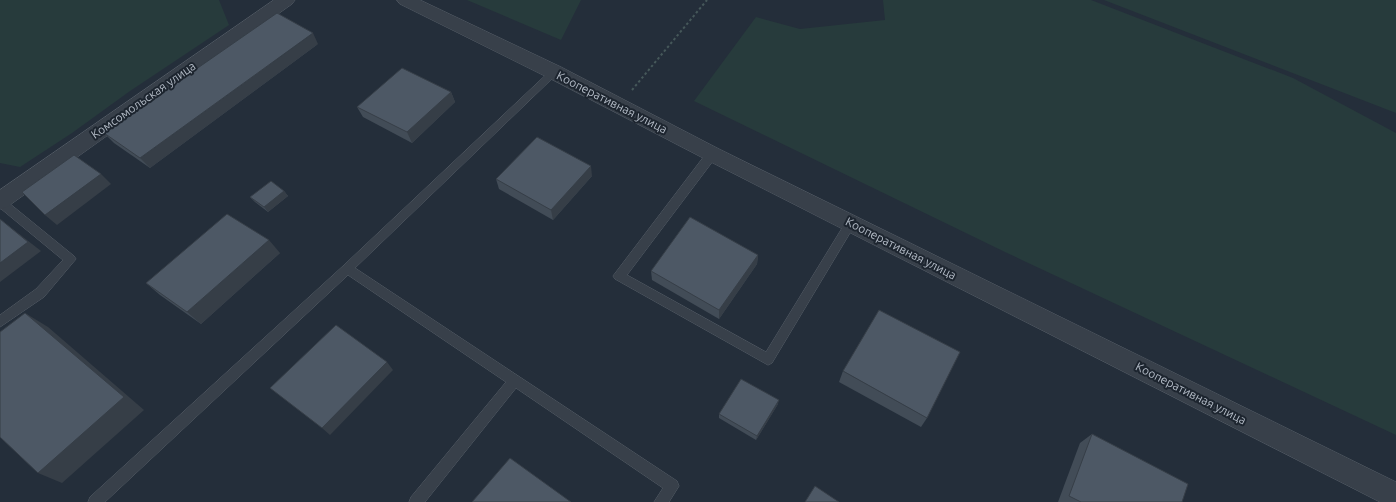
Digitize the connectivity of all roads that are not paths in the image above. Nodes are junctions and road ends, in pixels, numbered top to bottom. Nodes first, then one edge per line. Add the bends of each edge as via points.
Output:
1 (286, 0) edge
2 (406, 0) edge
3 (554, 72) junction
4 (712, 154) junction
5 (0, 202) edge
6 (851, 223) junction
7 (347, 269) junction
8 (0, 322) edge
9 (514, 381) junction
10 (1396, 496) edge
11 (95, 502) edge
12 (416, 502) edge
13 (661, 502) edge

1 - 5 street, Комсомольская улица
2 - 3 street, Кооперативная улица
3 - 4 street, Кооперативная улица
3 - 7 lane
4 - 6 street, Кооперативная улица
4 - 6 lane via 619,276 768,359
5 - 8 lane via 70,259 40,293
6 - 10 street, Кооперативная улица
7 - 9 lane
7 - 11 lane
9 - 12 lane
9 - 13 lane via 672,486

